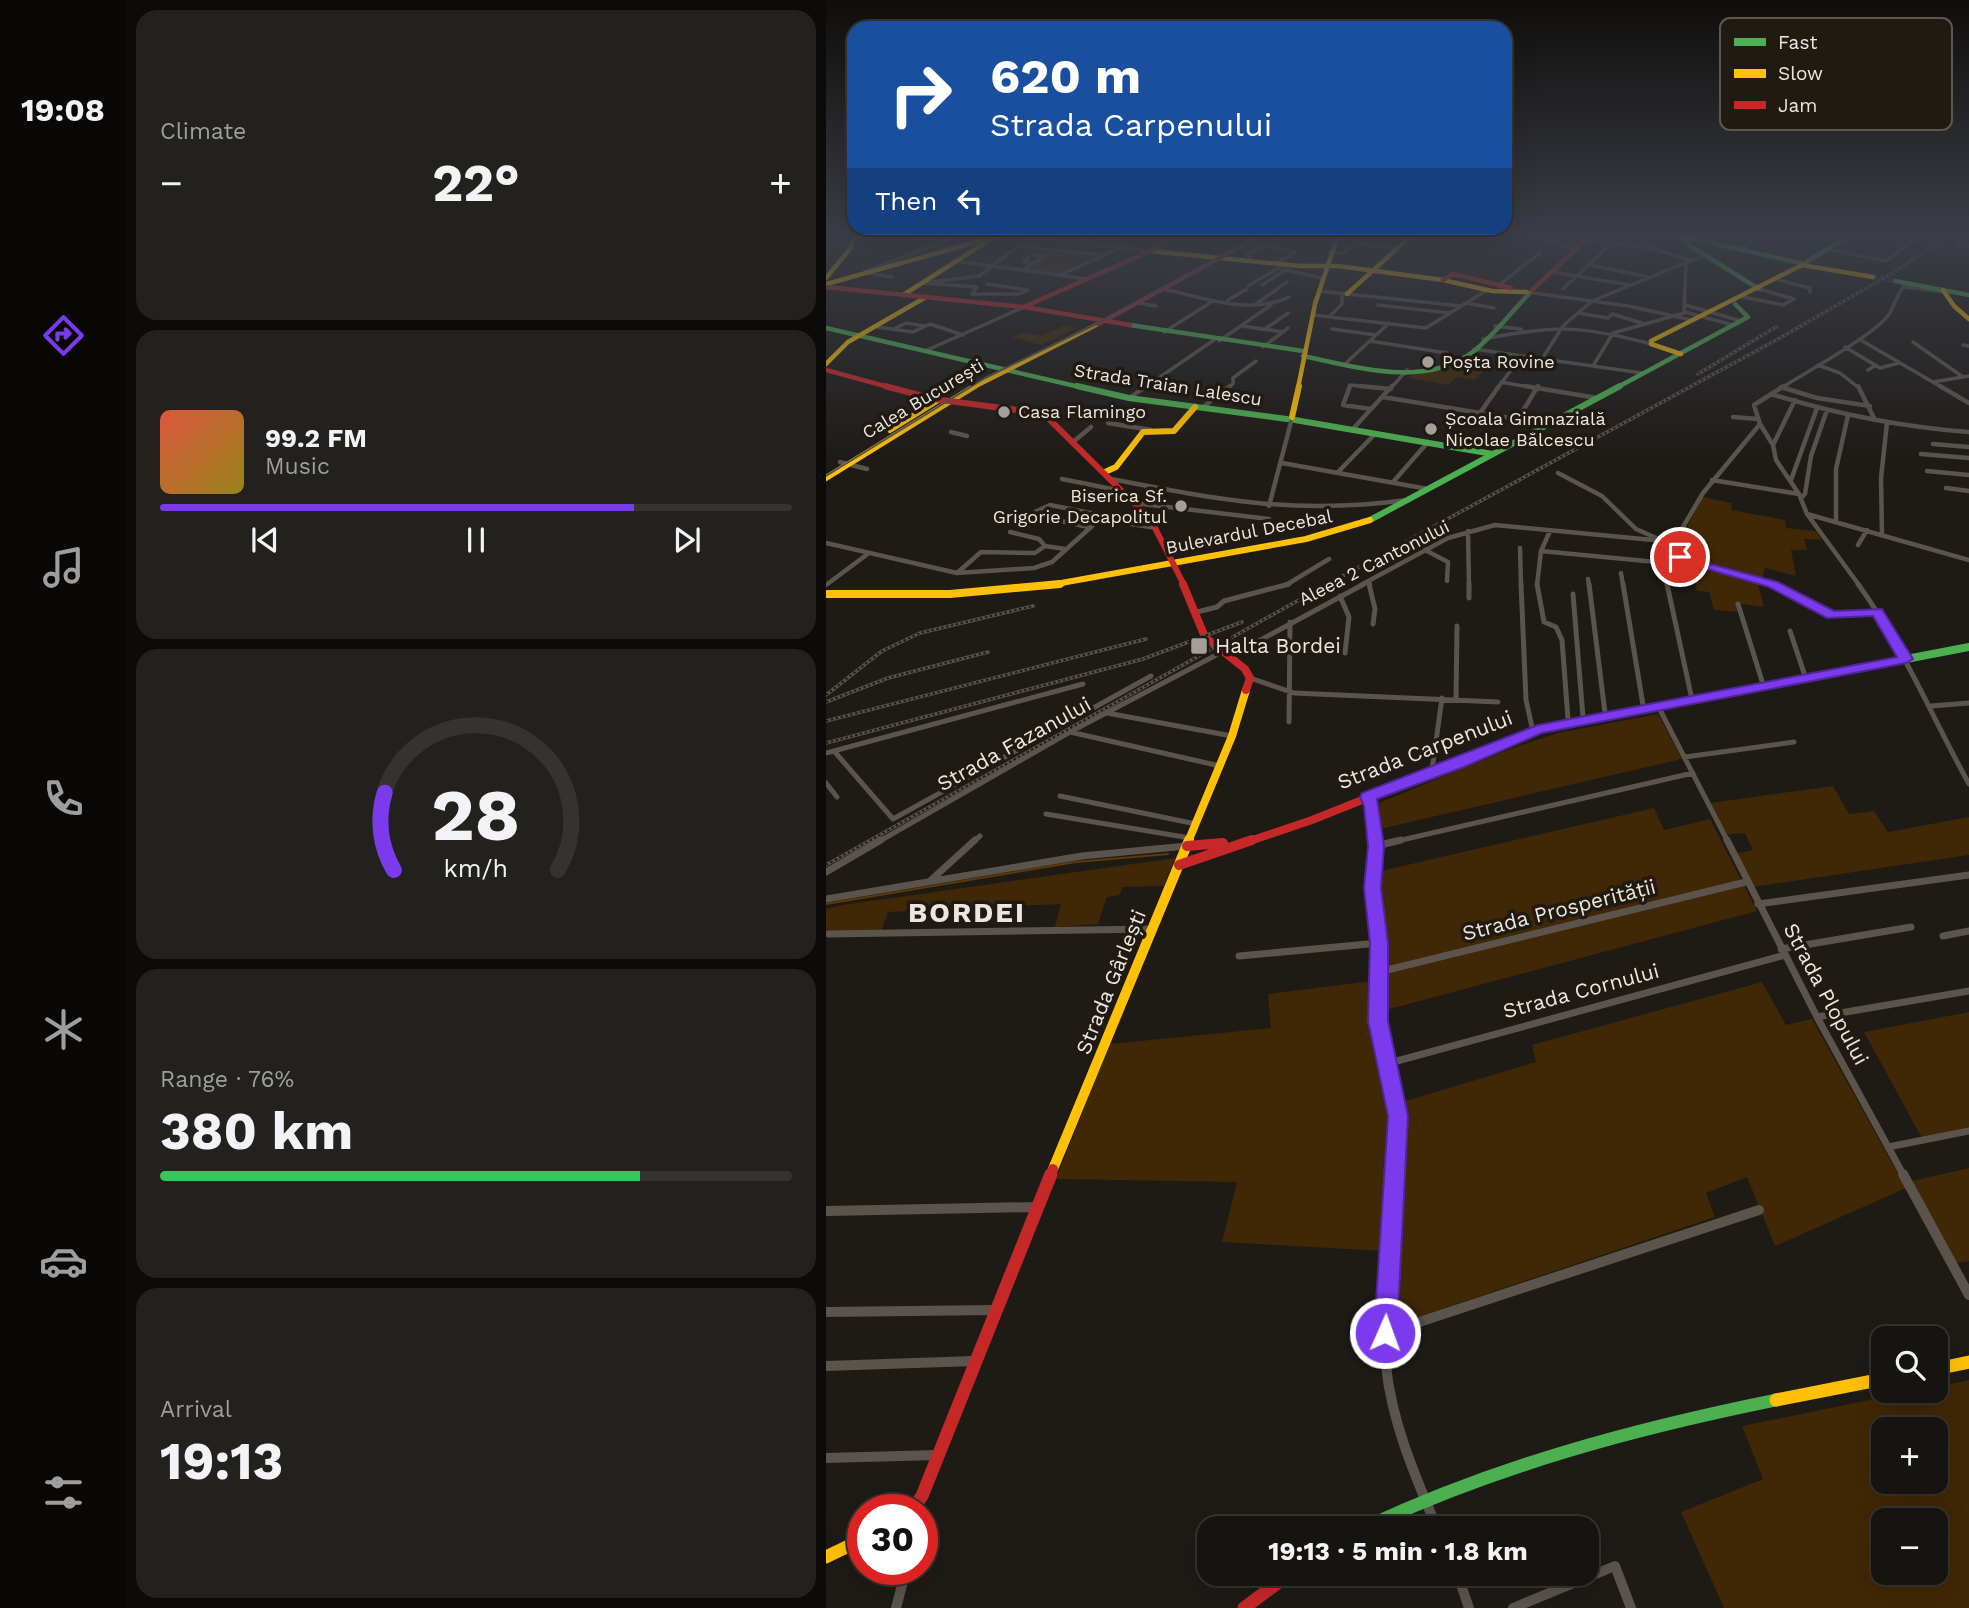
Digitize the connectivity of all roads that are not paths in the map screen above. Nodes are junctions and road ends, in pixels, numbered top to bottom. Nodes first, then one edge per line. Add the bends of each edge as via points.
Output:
1 (905, 310) edge
2 (1017, 310) edge
3 (1042, 310) edge
4 (1121, 310) edge
5 (1126, 310) edge
6 (1195, 310) edge
7 (1263, 310) edge
8 (1273, 310) edge
9 (1314, 310) edge
10 (1336, 310) edge
11 (1423, 310) edge
12 (1455, 310) edge
13 (1512, 310) edge
14 (1581, 310) edge
15 (1643, 310) edge
16 (1692, 310) edge
17 (1715, 310) edge
18 (1746, 310) edge
19 (1891, 310) edge
20 (1685, 312) joint
21 (1450, 313) junction
22 (1578, 313) junction
23 (1313, 315) junction
24 (1115, 316) junction
25 (1330, 316) junction
26 (1676, 316) junction
27 (1701, 316) junction
28 (1102, 320) junction
29 (1741, 320) junction
30 (1389, 323) junction
31 (1646, 324) junction
32 (1130, 325) junction
33 (926, 326) junction
34 (1242, 326) junction
35 (1495, 326) junction
36 (877, 327) junction
37 (1563, 327) junction
38 (826, 328) edge
39 (896, 328) junction
40 (1288, 328) dead end
41 (1265, 329) junction
42 (1332, 329) dead end
43 (1529, 330) junction
44 (1164, 331) junction
45 (1283, 332) junction
46 (1614, 333) junction
47 (962, 335) junction
48 (1376, 335) junction
49 (859, 336) junction
50 (1483, 339) junction
51 (1859, 339) junction
52 (1217, 341) junction
53 (1370, 341) junction
54 (1913, 342) dead end
55 (1651, 344) junction
56 (1963, 345) dead end
57 (1969, 346) edge
58 (1263, 347) junction
59 (1845, 347) junction
60 (1474, 349) junction
61 (1665, 349) junction
62 (925, 351) junction
63 (1306, 352) junction
64 (1447, 353) dead end
65 (1681, 354) junction
66 (1521, 356) junction
67 (1542, 359) junction
68 (1256, 362) dead end
69 (1346, 363) junction
70 (1899, 363) junction
71 (826, 364) edge
72 (1818, 365) junction
73 (1876, 365) junction
74 (1593, 366) junction
75 (1000, 369) junction
76 (826, 370) edge
77 (1407, 370) junction
78 (1868, 370) dead end
79 (1642, 373) junction
80 (1969, 376) edge
81 (1963, 377) junction
82 (1501, 382) junction
83 (1931, 382) junction
84 (1538, 386) junction
85 (1781, 387) junction
86 (1391, 389) junction
87 (1771, 394) junction
88 (1383, 397) junction
89 (1129, 398) junction
90 (1597, 398) junction
91 (944, 400) junction
92 (1795, 400) junction
93 (1969, 403) edge
94 (1870, 406) junction
95 (1198, 408) junction
96 (1817, 408) junction
97 (1371, 409) junction
98 (1827, 410) junction
99 (1479, 413) junction
100 (1848, 415) junction
101 (1733, 417) dead end
102 (1518, 419) junction
103 (1291, 420) junction
104 (1875, 420) junction
105 (1759, 421) junction
106 (1108, 423) dead end
107 (1887, 423) junction
108 (1547, 424) junction
109 (1091, 427) dead end
110 (1151, 430) junction
111 (1352, 430) junction
112 (951, 432) dead end
113 (1969, 432) edge
114 (1375, 433) junction
115 (968, 436) dead end
116 (1073, 442) junction
117 (1428, 442) junction
118 (1933, 444) dead end
119 (1773, 445) junction
120 (1969, 447) edge
121 (1493, 454) junction
122 (1922, 454) dead end
123 (1969, 458) edge
124 (844, 463) junction
125 (1282, 463) junction
126 (867, 469) dead end
127 (826, 471) edge
128 (1927, 471) dead end
129 (1338, 472) junction
130 (1558, 473) dead end
131 (1969, 475) edge
132 (1108, 476) junction
133 (826, 478) edge
134 (1062, 479) dead end
135 (1713, 480) junction
136 (1791, 480) junction
137 (1393, 482) junction
138 (1946, 488) dead end
139 (1428, 489) junction
140 (1123, 491) junction
141 (1969, 491) edge
142 (1800, 496) junction
143 (1408, 500) junction
144 (1134, 503) junction
145 (1269, 506) junction
146 (1807, 514) junction
147 (1100, 519) junction
148 (1269, 519) dead end
149 (1836, 521) junction
150 (1088, 527) junction
151 (1156, 528) junction
152 (1867, 530) junction
153 (1468, 531) junction
154 (1550, 531) junction
155 (1010, 532) dead end
156 (1882, 534) junction
157 (1674, 541) junction
158 (1665, 542) junction
159 (826, 544) edge
160 (1858, 545) dead end
161 (1045, 546) junction
162 (1520, 548) dead end
163 (1065, 549) junction
164 (1425, 550) junction
165 (1541, 551) junction
166 (869, 553) junction
167 (1680, 557) junction
168 (1329, 559) dead end
169 (1969, 560) edge
170 (1172, 563) junction
171 (957, 572) junction
172 (1621, 573) dead end
173 (1665, 576) dead end
174 (1588, 579) dead end
175 (1447, 580) dead end
176 (1369, 582) junction
177 (826, 585) edge
178 (826, 594) edge
179 (1573, 594) dead end
180 (1340, 596) junction
181 (1469, 598) dead end
182 (1738, 604) dead end
183 (1197, 612) junction
184 (1877, 612) junction
185 (1290, 622) junction
186 (1373, 624) dead end
187 (1457, 626) dead end
188 (1790, 631) dead end
189 (1969, 645) edge
190 (1345, 653) dead end
191 (1226, 654) junction
192 (1904, 657) junction
193 (1804, 673) junction
194 (1151, 676) dead end
195 (1250, 678) junction
196 (1762, 681) junction
197 (1083, 684) dead end
198 (1289, 692) junction
199 (1691, 695) junction
200 (1442, 698) junction
201 (1456, 699) junction
202 (1498, 702) dead end
203 (1969, 703) edge
204 (1643, 705) junction
205 (1931, 705) junction
206 (1658, 706) junction
207 (1107, 713) junction
208 (1605, 713) junction
209 (1583, 717) junction
210 (1568, 719) junction
211 (1289, 722) dead end
212 (1532, 727) junction
213 (1070, 732) junction
214 (1233, 736) junction
215 (1794, 742) dead end
216 (834, 751) junction
217 (826, 753) edge
218 (1685, 757) junction
219 (1220, 766) junction
220 (1432, 770) junction
221 (1693, 773) junction
222 (826, 783) edge
223 (1969, 784) edge
224 (1060, 796) dead end
225 (837, 797) dead end
226 (1367, 797) junction
227 (1046, 814) dead end
228 (1196, 824) junction
229 (980, 836) dead end
230 (1188, 842) junction
231 (1376, 846) junction
232 (1179, 865) junction
233 (826, 872) edge
234 (1969, 875) edge
235 (930, 881) junction
236 (1746, 883) junction
237 (826, 899) edge
238 (1758, 904) junction
239 (1911, 927) dead end
240 (1153, 929) junction
241 (1969, 931) edge
242 (829, 934) dead end
243 (1944, 936) dead end
244 (1379, 943) junction
245 (1783, 952) junction
246 (1239, 956) dead end
247 (1379, 972) junction
248 (1969, 991) edge
249 (1817, 1017) junction
250 (1387, 1064) junction
251 (1969, 1131) edge
252 (1888, 1147) junction
253 (1039, 1207) junction
254 (1759, 1210) dead end
255 (826, 1211) edge
256 (1969, 1295) edge
257 (995, 1310) junction
258 (826, 1312) edge
259 (1385, 1333) junction
260 (974, 1361) junction
261 (1969, 1362) edge
262 (826, 1366) edge
263 (1948, 1366) edge
264 (1871, 1382) edge
265 (938, 1455) junction
266 (826, 1458) edge
267 (923, 1494) edge
268 (1424, 1499) junction
269 (1389, 1516) edge
270 (1432, 1516) edge
271 (847, 1547) edge
272 (826, 1557) edge
273 (902, 1585) edge
274 (1274, 1586) edge
275 (1461, 1586) edge
276 (896, 1608) edge
277 (1244, 1608) edge
278 (1469, 1608) edge
279 (1513, 1608) edge
280 (1631, 1608) edge

1 - 36 main road
2 - 47 street
3 - 28 main road
4 - 28 main road, Calea București
5 - 24 main road, Calea București
6 - 44 street
7 - 34 street
8 - 41 street via 1289,313
9 - 23 main road
10 - 25 street
11 - 21 street
12 - 21 street
13 - 35 main road
14 - 22 street
15 - 26 street
16 - 27 street
17 - 27 main road
18 - 29 main road
19 - 51 street
20 - 26 street
20 - 27 street
21 - 30 street via 1424,328
22 - 31 street via 1617,315
22 - 37 street
23 - 25 street
23 - 63 main road
24 - 28 main road, Calea București
24 - 32 main road
25 - 30 street
26 - 27 street
26 - 31 street
27 - 29 street
27 - 29 street
27 - 55 main road
28 - 32 main road
28 - 75 main road, Calea București
29 - 65 main road, Bulevardul Decebal
30 - 48 street
31 - 46 street
32 - 44 main road
33 - 39 street via 906,323
33 - 39 street via 913,332
33 - 47 street
34 - 41 street
34 - 52 street
35 - 43 street
35 - 50 main road
36 - 39 street
36 - 49 main road
37 - 43 street
37 - 46 street
37 - 67 street
38 - 49 main road, Strada Traian Lalescu
40 - 45 street
41 - 45 street
42 - 48 street
43 - 50 street
44 - 52 main road
45 - 58 street
46 - 55 street
46 - 74 street
47 - 62 street
48 - 53 street
49 - 62 main road, Strada Traian Lalescu
49 - 71 main road
50 - 60 main road
51 - 59 street
51 - 70 street
52 - 58 main road
52 - 89 street
53 - 64 street
53 - 69 street
54 - 81 street
55 - 61 main road
56 - 57 street
58 - 63 main road
59 - 72 street
59 - 73 street
60 - 66 street
60 - 77 main road via 1450,365
61 - 65 main road
61 - 79 main road, Bulevardul Decebal
62 - 75 main road, Strada Traian Lalescu
63 - 69 main road
63 - 103 main road
65 - 79 main road, Bulevardul Decebal
66 - 67 street
66 - 82 street
67 - 74 street
68 - 95 street via 1233,378 1227,390
69 - 77 main road
70 - 73 street via 1882,368
70 - 83 street
72 - 85 street
72 - 94 street via 1847,374
73 - 78 street
74 - 79 street
75 - 89 main road, Strada Traian Lalescu
75 - 91 main road, Calea București
76 - 91 main road
77 - 86 street
79 - 90 main road, Bulevardul Decebal
80 - 81 street
81 - 83 street
82 - 84 street
82 - 99 street
83 - 93 street
84 - 90 street
84 - 102 street
85 - 87 street
85 - 94 street
86 - 88 street
86 - 97 street via 1350,385 1343,405
87 - 92 street
87 - 105 street via 1754,405
88 - 97 street
88 - 99 street
89 - 95 main road, Strada Traian Lalescu
90 - 108 main road, Bulevardul Decebal
91 - 116 main road via 1040,414
91 - 124 main road, Calea București
91 - 124 main road, Calea București
92 - 96 street
92 - 119 street
94 - 104 street
95 - 103 main road, Strada Traian Lalescu
95 - 110 main road via 1174,431
96 - 98 street
96 - 136 street
97 - 111 street
98 - 100 street
98 - 142 street via 1811,456 1805,494
99 - 102 street
100 - 104 street
100 - 149 street via 1836,469
101 - 105 street
102 - 108 street
103 - 111 main road, Strada Traian Lalescu
103 - 125 street
104 - 107 street
105 - 119 street
105 - 135 street
106 - 110 street
107 - 113 street
107 - 156 street via 1881,478
108 - 121 main road, Bulevardul Decebal
109 - 116 street
110 - 132 main road via 1141,433
111 - 114 main road, Strada Traian Lalescu
112 - 115 street
114 - 117 main road, Strada Traian Lalescu
114 - 129 street
116 - 132 main road
117 - 121 main road, Strada Traian Lalescu
117 - 137 street
118 - 120 street
119 - 136 street via 1776,460
121 - 139 main road, Bulevardul Decebal
122 - 123 street
124 - 126 street
124 - 127 main road, Calea București
124 - 133 main road, Calea București
125 - 129 street
125 - 145 street
128 - 131 street
129 - 137 street
130 - 158 street via 1602,496 1636,529
132 - 140 main road
132 - 145 street
134 - 140 street
135 - 142 street
135 - 157 street
136 - 142 street
137 - 139 street
138 - 141 street
139 - 143 main road, Bulevardul Decebal
140 - 144 main road
142 - 146 street
143 - 145 street
143 - 170 main road, Bulevardul Decebal via 1344,529
144 - 148 street
144 - 151 main road
146 - 149 street
146 - 184 street
147 - 150 street
147 - 150 street via 1050,505 1035,512
147 - 151 street
149 - 152 street
150 - 163 street
151 - 170 main road
152 - 156 street
152 - 160 street
153 - 154 street, Aleea 2 Cantonului via 1495,525
153 - 164 street, Aleea 2 Cantonului
153 - 181 street
154 - 158 street, Aleea 2 Cantonului
154 - 165 street
155 - 161 street via 1040,539
156 - 169 street
157 - 158 street, Aleea 2 Cantonului
157 - 167 street
159 - 166 street
161 - 163 street
161 - 171 street via 1035,553 981,552
162 - 212 street
163 - 171 street via 1042,566
164 - 175 street via 1448,562
164 - 176 street, Aleea 2 Cantonului
165 - 167 street via 1677,564
165 - 210 street via 1537,585 1544,622 1556,626 1562,640
166 - 171 street
166 - 177 street
167 - 184 street via 1774,584 1832,615
168 - 183 street via 1283,587
170 - 178 main road, Bulevardul Decebal via 980,593
170 - 183 main road
172 - 204 street
173 - 199 street
174 - 208 street
176 - 180 street, Aleea 2 Cantonului
176 - 186 street
179 - 209 street
180 - 185 street, Aleea 2 Cantonului
180 - 190 street via 1349,611
182 - 196 street
183 - 191 main road via 1205,638
184 - 192 street
185 - 191 street, Aleea 2 Cantonului
185 - 198 street
187 - 201 street
188 - 193 street
189 - 192 main road, Strada Carpenului
191 - 195 main road
191 - 207 street, Strada Fazanului
192 - 193 main road, Strada Carpenului
192 - 205 street
192 - 206 main road, Strada Carpenului
193 - 196 main road, Strada Carpenului
194 - 216 street via 893,820
195 - 198 street
195 - 214 main road, Strada Gârlești
196 - 199 main road, Strada Carpenului
197 - 216 street
198 - 200 street
198 - 211 street
199 - 204 main road, Strada Carpenului
200 - 201 street
200 - 220 street
201 - 202 street
203 - 205 street
204 - 208 main road, Strada Carpenului
205 - 223 street
206 - 218 street, Strada Plopului
206 - 226 main road, Strada Carpenului via 1538,730
207 - 213 street, Strada Fazanului
207 - 214 street
208 - 209 main road, Strada Carpenului
209 - 210 main road, Strada Carpenului
210 - 212 main road, Strada Carpenului
212 - 220 main road, Strada Carpenului
213 - 219 street
213 - 233 street, Strada Fazanului
214 - 219 main road, Strada Gârlești
215 - 218 street
216 - 217 street
218 - 221 street, Strada Plopului
219 - 228 main road, Strada Gârlești
220 - 230 main road, Strada Carpenului via 1257,835 1214,845
221 - 231 street
221 - 236 street, Strada Plopului
222 - 225 street
224 - 228 street
226 - 231 street
226 - 232 main road, Strada Carpenului
227 - 230 street
228 - 230 main road, Strada Gârlești
229 - 235 street
230 - 232 main road, Strada Gârlești
230 - 235 street
231 - 244 street via 1373,888
232 - 240 main road, Strada Gârlești
234 - 238 street
235 - 237 street
236 - 238 street, Strada Plopului
236 - 247 street, Strada Prosperității
238 - 245 street, Strada Plopului
239 - 245 street, Strada Cornului
240 - 242 street
240 - 253 main road, Strada Gârlești
241 - 243 street
244 - 246 street
244 - 247 street
245 - 249 street, Strada Plopului
245 - 250 street, Strada Cornului
247 - 250 street via 1378,1021
248 - 249 street
249 - 252 street, Strada Plopului
250 - 259 street via 1398,1140
251 - 252 street
252 - 256 street, Strada Plopului
253 - 255 street
253 - 257 main road, Strada Gârlești
254 - 259 street
257 - 258 street
257 - 260 main road, Strada Gârlești
259 - 268 street via 1395,1415
260 - 262 street
260 - 265 main road, Strada Gârlești
261 - 263 main road
264 - 268 main road via 1587,1441 1478,1475
265 - 266 street
265 - 267 main road, Strada Gârlești
268 - 269 main road
268 - 270 street
271 - 272 main road
273 - 276 street
274 - 277 main road
275 - 278 street
279 - 280 street via 1615,1566

